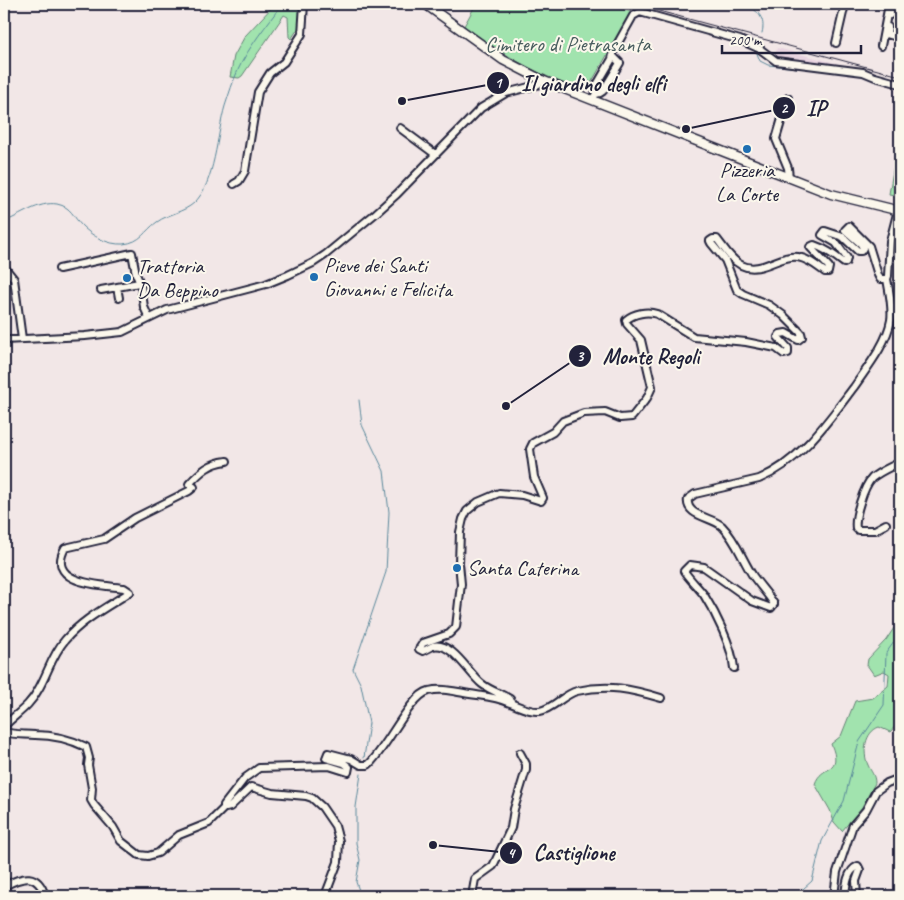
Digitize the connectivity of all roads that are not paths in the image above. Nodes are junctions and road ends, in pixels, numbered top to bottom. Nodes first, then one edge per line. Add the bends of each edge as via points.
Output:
1 (304, 4) edge
2 (425, 4) edge
3 (845, 4) edge
4 (889, 4) edge
5 (898, 4) edge
6 (894, 36) dead end
7 (836, 43) dead end
8 (881, 46) dead end
9 (544, 81) junction
10 (900, 84) edge
11 (594, 97) junction
12 (788, 98) dead end
13 (400, 128) dead end
14 (435, 154) junction
15 (789, 178) junction
16 (234, 184) dead end
17 (899, 210) edge
18 (6, 269) dead end
19 (59, 270) dead end
20 (887, 278) junction
21 (139, 283) junction
22 (117, 287) junction
23 (101, 290) dead end
24 (119, 298) dead end
25 (150, 318) junction
26 (22, 339) junction
27 (4, 340) edge
28 (4, 372) edge
29 (4, 391) edge
30 (227, 461) dead end
31 (900, 462) edge
32 (886, 524) dead end
33 (734, 668) dead end
34 (661, 698) dead end
35 (510, 703) junction
36 (4, 726) edge
37 (4, 732) edge
38 (520, 752) dead end
39 (900, 778) edge
40 (224, 808) junction
41 (4, 886) edge
42 (45, 896) edge
43 (325, 896) edge
44 (472, 896) edge
45 (834, 896) edge
46 (845, 896) edge
47 (857, 896) edge

1 - 16 street via 302,34 284,62 270,73 258,92 245,171
2 - 9 main road via 503,60
3 - 7 street
4 - 8 street
5 - 6 street via 891,9 886,33
9 - 11 main road
9 - 14 street via 488,102
10 - 11 street via 863,72 776,61 740,40 640,12 633,16 614,50 595,88
11 - 15 main road
12 - 15 street via 776,139
13 - 14 street
14 - 25 street via 376,213 313,263 266,284 181,305
15 - 17 main road via 831,194
17 - 20 street via 890,241
18 - 26 street via 14,280
19 - 21 street via 132,253
20 - 33 street via 891,320 882,345 821,429 768,476 695,494 688,499 687,505 691,510 716,522 729,534 753,576 774,604 771,608 752,601 704,567 690,565 684,571 715,614
20 - 35 street via 880,278 869,246 849,226 845,230 861,244 861,250 858,251 843,236 825,231 822,235 836,243 847,258 846,262 814,244 810,246 829,266 825,272 814,263 797,257 756,267 745,266 739,264 717,239 712,239 710,244 725,260 737,290 783,315 801,333 798,340 786,333 778,337 788,348 788,353 746,342 694,337 651,312 636,314 626,320 641,340 652,387 648,398 632,417 620,418 605,412 584,413 564,420 553,432 533,443 530,449 542,501 499,493 472,505 463,519 460,532 461,584 456,627 449,634 423,643 418,649 423,651 440,646 452,652 480,683 510,699
21 - 22 street
21 - 25 street
22 - 23 street
22 - 24 street
25 - 26 street via 111,334
26 - 27 street
28 - 29 street
30 - 36 street via 215,463 189,484 194,486 188,491 135,518 104,539 65,548 61,564 72,578 82,583 124,588 130,592 86,620 66,640 55,654 29,705
31 - 32 street via 870,482 855,518 858,530 875,530
34 - 35 street via 611,686 576,691 540,711
35 - 40 street via 498,698 441,689 428,691 417,697 368,765 328,753 326,758 344,763 350,770 329,766 259,768 245,778
37 - 40 street via 62,738 86,747 91,800 126,846 139,855 158,853 179,835 209,822
38 - 44 street via 526,770 511,828 493,866 475,879
39 - 45 street via 876,791 853,825 836,872
40 - 43 street via 251,787 272,793 306,796 317,802 335,826 339,841 338,862
41 - 42 street via 32,878 37,880
46 - 47 street via 848,878 858,866

